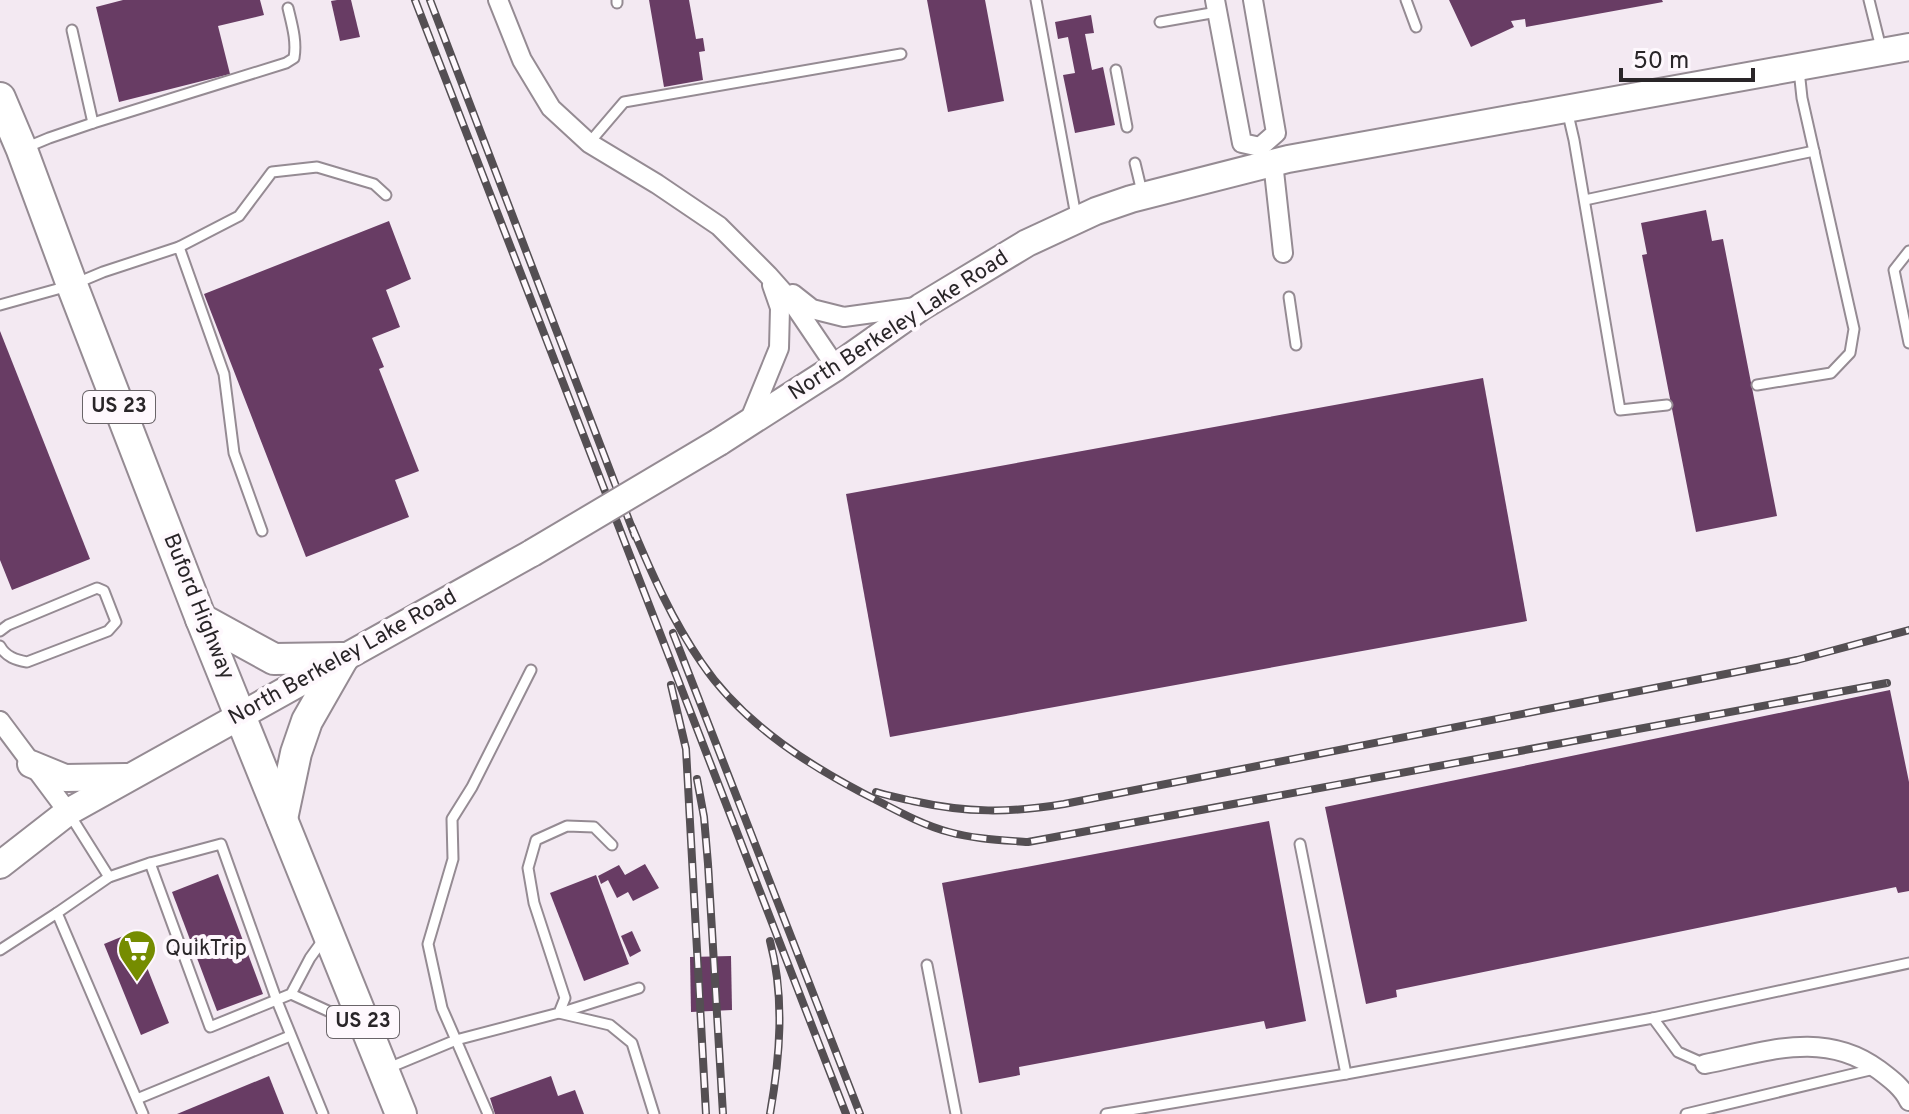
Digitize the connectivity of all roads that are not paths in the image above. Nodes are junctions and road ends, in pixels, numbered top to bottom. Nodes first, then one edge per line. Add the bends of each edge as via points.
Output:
1 (498, 0) edge
2 (1036, 0) edge
3 (1253, 0) edge
4 (1406, 0) edge
5 (1869, 0) edge
6 (1216, 6) edge
7 (288, 8) dead end
8 (1160, 22) dead end
9 (1416, 27) dead end
10 (72, 30) dead end
11 (1909, 47) edge
12 (1881, 52) junction
13 (901, 54) dead end
14 (1798, 66) junction
15 (1116, 70) dead end
16 (0, 98) edge
17 (1566, 108) junction
18 (93, 123) junction
19 (1127, 127) dead end
20 (589, 143) junction
21 (22, 150) junction
22 (1814, 151) junction
23 (1266, 158) junction
24 (1135, 163) dead end
25 (386, 195) dead end
26 (1143, 195) junction
27 (1585, 200) junction
28 (1077, 220) junction
29 (179, 247) junction
30 (1909, 251) edge
31 (1283, 253) dead end
32 (768, 275) junction
33 (72, 285) junction
34 (1289, 297) dead end
35 (0, 305) edge
36 (921, 307) junction
37 (1909, 343) edge
38 (1296, 345) dead end
39 (836, 367) junction
40 (1757, 385) dead end
41 (1667, 405) dead end
42 (747, 425) junction
43 (262, 531) dead end
44 (201, 619) junction
45 (0, 631) edge
46 (0, 646) edge
47 (343, 658) junction
48 (531, 670) dead end
49 (241, 715) junction
50 (0, 721) edge
51 (31, 764) junction
52 (130, 777) junction
53 (68, 812) junction
54 (282, 819) junction
55 (1300, 844) dead end
56 (612, 845) dead end
57 (150, 863) junction
58 (0, 865) edge
59 (109, 877) junction
60 (57, 913) junction
61 (328, 934) junction
62 (0, 950) edge
63 (1909, 963) edge
64 (927, 965) dead end
65 (639, 988) dead end
66 (291, 994) junction
67 (277, 1001) junction
68 (559, 1013) junction
69 (361, 1018) junction
70 (1653, 1018) junction
71 (290, 1036) junction
72 (456, 1040) junction
73 (1705, 1064) joint
74 (1877, 1068) junction
75 (383, 1071) junction
76 (1346, 1074) junction
77 (137, 1099) junction
78 (1909, 1101) edge
79 (399, 1113) edge
80 (143, 1114) edge
81 (323, 1114) edge
82 (488, 1114) edge
83 (654, 1114) edge
84 (956, 1114) edge
85 (1106, 1114) edge
86 (1686, 1114) edge

1 - 20 street via 522,60 551,108
2 - 28 lane
3 - 23 street via 1276,133
4 - 9 lane
5 - 12 lane
6 - 8 lane
6 - 23 street via 1242,143
7 - 18 lane via 295,53 286,63
10 - 18 lane
11 - 12 street, North Berkeley Lake Road
12 - 14 street, North Berkeley Lake Road
13 - 20 lane via 624,102
14 - 17 street, North Berkeley Lake Road
14 - 22 lane
15 - 19 lane
16 - 21 main road, Buford Highway / US 23
17 - 23 street, North Berkeley Lake Road
17 - 27 lane
18 - 21 lane
20 - 32 street via 719,226
21 - 33 main road, Buford Highway / US 23
22 - 27 lane
22 - 40 lane via 1854,329 1850,353 1831,373
23 - 26 street, North Berkeley Lake Road
23 - 31 street
24 - 26 lane
25 - 29 lane via 374,184 317,167 272,172 239,216
26 - 28 street, North Berkeley Lake Road
27 - 41 lane via 1620,410
28 - 36 street, North Berkeley Lake Road via 1027,243
29 - 33 lane
29 - 43 lane via 224,374 234,453
30 - 37 lane via 1894,270
32 - 36 street via 812,309 844,317
32 - 39 street
32 - 42 street via 780,308 779,348
33 - 35 lane
33 - 44 main road, Buford Highway / US 23
34 - 38 lane
36 - 39 street, North Berkeley Lake Road
39 - 42 street, North Berkeley Lake Road
42 - 47 street, North Berkeley Lake Road, bridge
44 - 47 main road via 274,659
44 - 49 main road, Buford Highway / US 23
45 - 46 lane via 97,588 104,591 116,622 108,631 27,662 14,660
47 - 49 street, North Berkeley Lake Road
47 - 54 main road via 307,721
48 - 72 lane via 452,819 453,859 428,944 442,1008
49 - 52 street, North Berkeley Lake Road
49 - 54 main road, Buford Highway / US 23
50 - 51 street
51 - 52 street via 65,778
51 - 53 street
52 - 53 street, North Berkeley Lake Road
53 - 58 street, North Berkeley Lake Road
53 - 59 lane
54 - 61 main road, Buford Highway / US 23
55 - 76 lane
56 - 68 lane via 594,827 567,826 536,840 528,868 565,998
57 - 59 lane
57 - 67 lane via 221,844
57 - 67 lane via 210,1027
59 - 60 lane
60 - 62 lane
60 - 77 lane
61 - 66 lane
61 - 69 main road, Buford Highway / US 23
63 - 70 lane
64 - 84 lane
65 - 68 lane
66 - 67 lane
66 - 69 lane via 328,1011
67 - 71 lane
68 - 72 lane
68 - 83 lane via 610,1025 632,1043
69 - 75 main road, Buford Highway / US 23
70 - 73 lane via 1678,1052
70 - 76 lane
71 - 77 lane
71 - 81 lane
72 - 75 lane
72 - 82 lane
73 - 74 street via 1805,1045 1859,1056
74 - 78 street
74 - 86 lane
75 - 79 main road, Buford Highway / US 23
76 - 85 lane
77 - 80 lane

